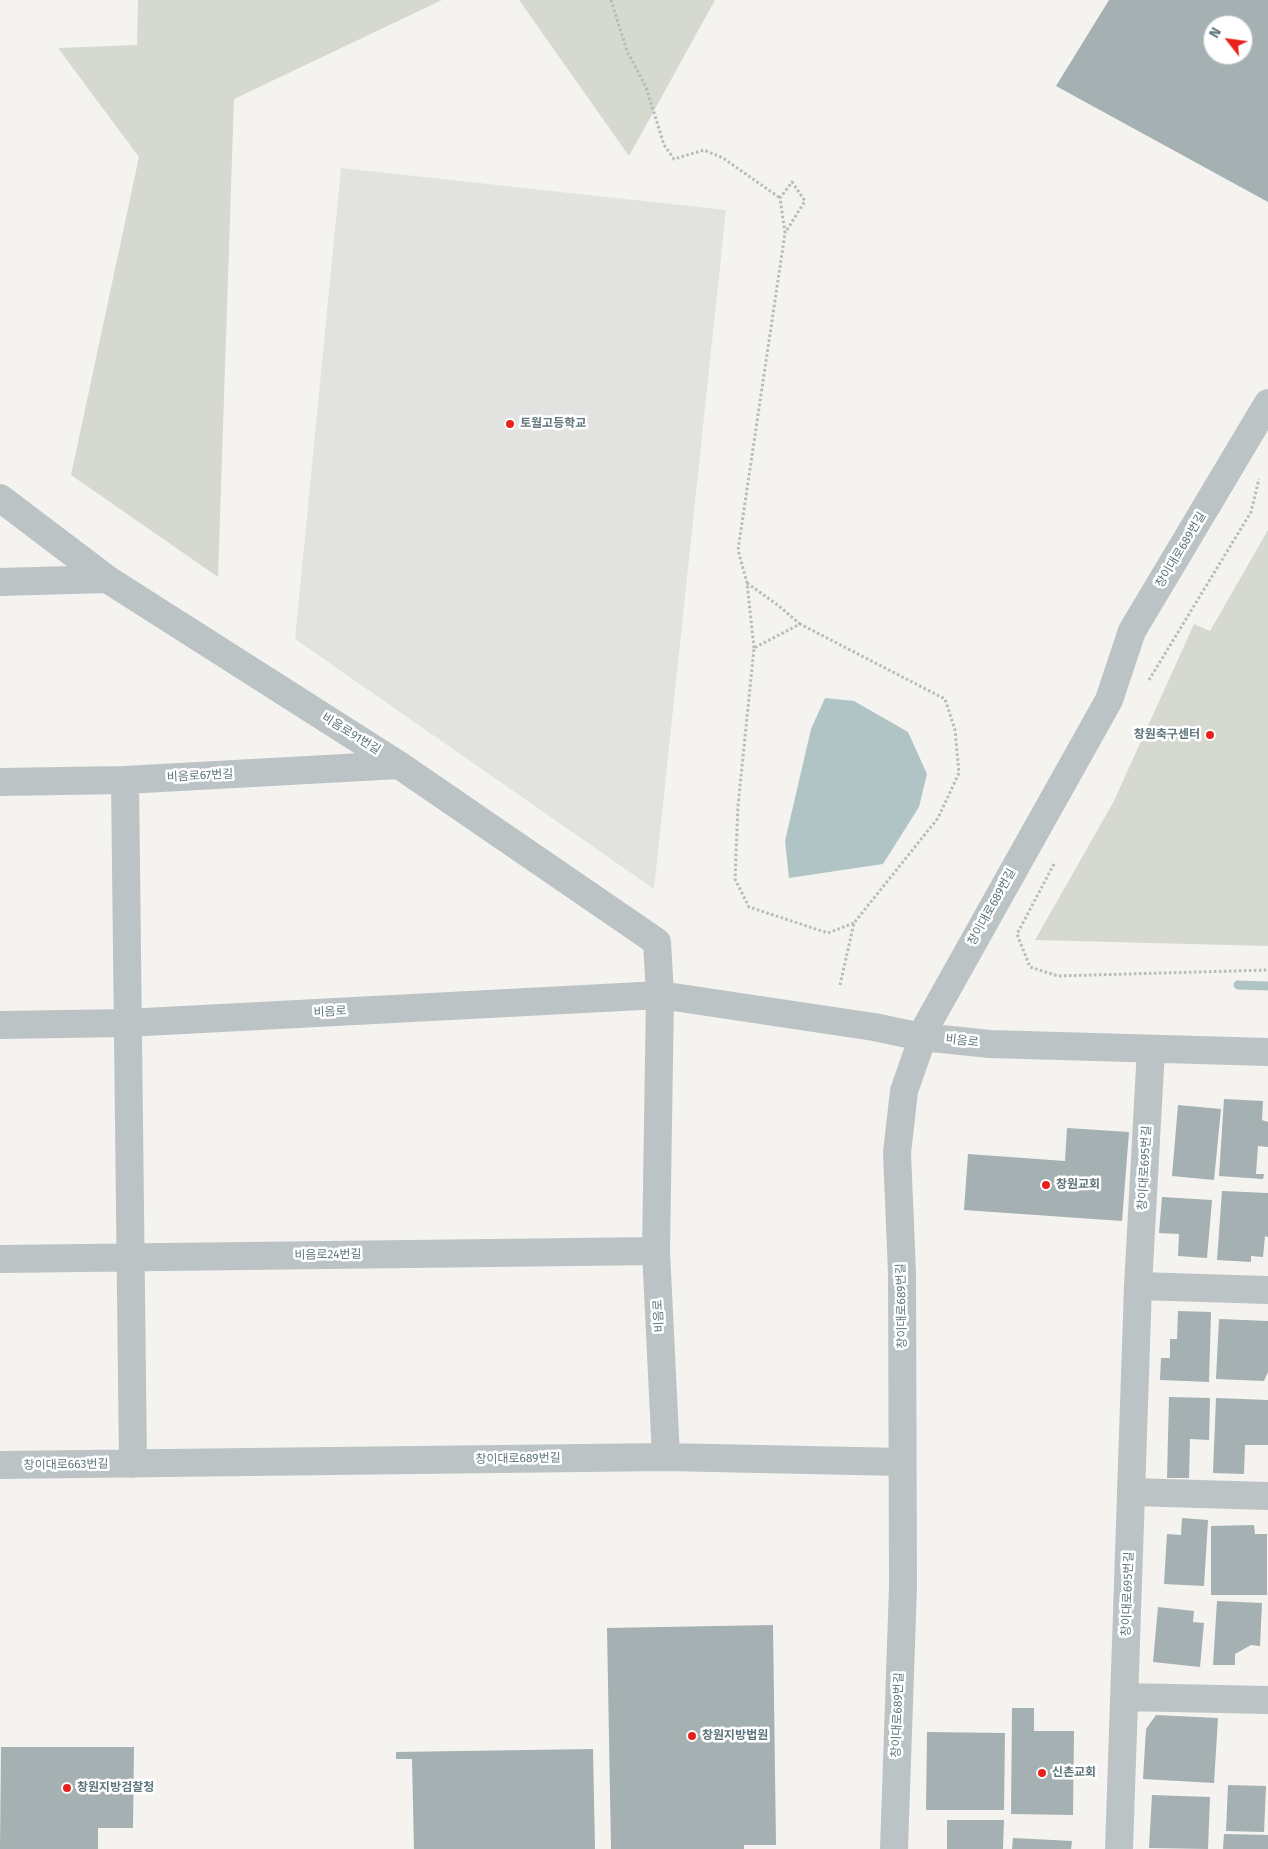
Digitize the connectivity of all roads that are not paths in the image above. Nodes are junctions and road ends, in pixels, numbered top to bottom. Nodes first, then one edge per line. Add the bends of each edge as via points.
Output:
1 (1268, 403) edge
2 (0, 498) edge
3 (107, 579) junction
4 (0, 582) edge
5 (399, 765) junction
6 (125, 780) junction
7 (0, 782) edge
8 (660, 995) junction
9 (126, 1023) junction
10 (0, 1025) edge
11 (922, 1038) junction
12 (1151, 1049) junction
13 (1268, 1052) edge
14 (656, 1251) junction
15 (131, 1257) junction
16 (0, 1259) edge
17 (1138, 1286) junction
18 (1268, 1290) edge
19 (666, 1456) junction
20 (902, 1462) junction
21 (133, 1464) junction
22 (0, 1466) edge
23 (1131, 1492) junction
24 (1268, 1496) edge
25 (1124, 1697) junction
26 (1268, 1700) edge
27 (894, 1849) edge
28 (1119, 1849) edge

1 - 11 street, 창이대로689번길 via 1132,632 1109,700 926,1025
2 - 3 street, 비음로91번길
3 - 4 street
3 - 5 street, 비음로91번길
5 - 6 street, 비음로67번길
5 - 8 street, 비음로91번길 via 657,942
6 - 7 street, 비음로67번길
6 - 9 street
8 - 9 street, 비음로
8 - 11 street, 비음로 via 874,1027
8 - 14 street, 비음로
9 - 10 street, 비음로
9 - 15 street
11 - 12 street, 비음로 via 990,1044
11 - 20 street, 창이대로689번길 via 904,1091 897,1153 902,1274
12 - 13 street, 비음로
12 - 17 street, 창이대로695번길
14 - 15 street, 비음로24번길
14 - 19 street, 비음로
15 - 16 street, 비음로24번길
15 - 21 street
17 - 18 street
17 - 23 street, 창이대로695번길
19 - 20 street, 창이대로689번길
19 - 21 street, 창이대로689번길
20 - 27 street, 창이대로689번길 via 903,1586
21 - 22 street, 창이대로663번길
23 - 24 street
23 - 25 street, 창이대로695번길
25 - 26 street
25 - 28 street, 창이대로695번길

